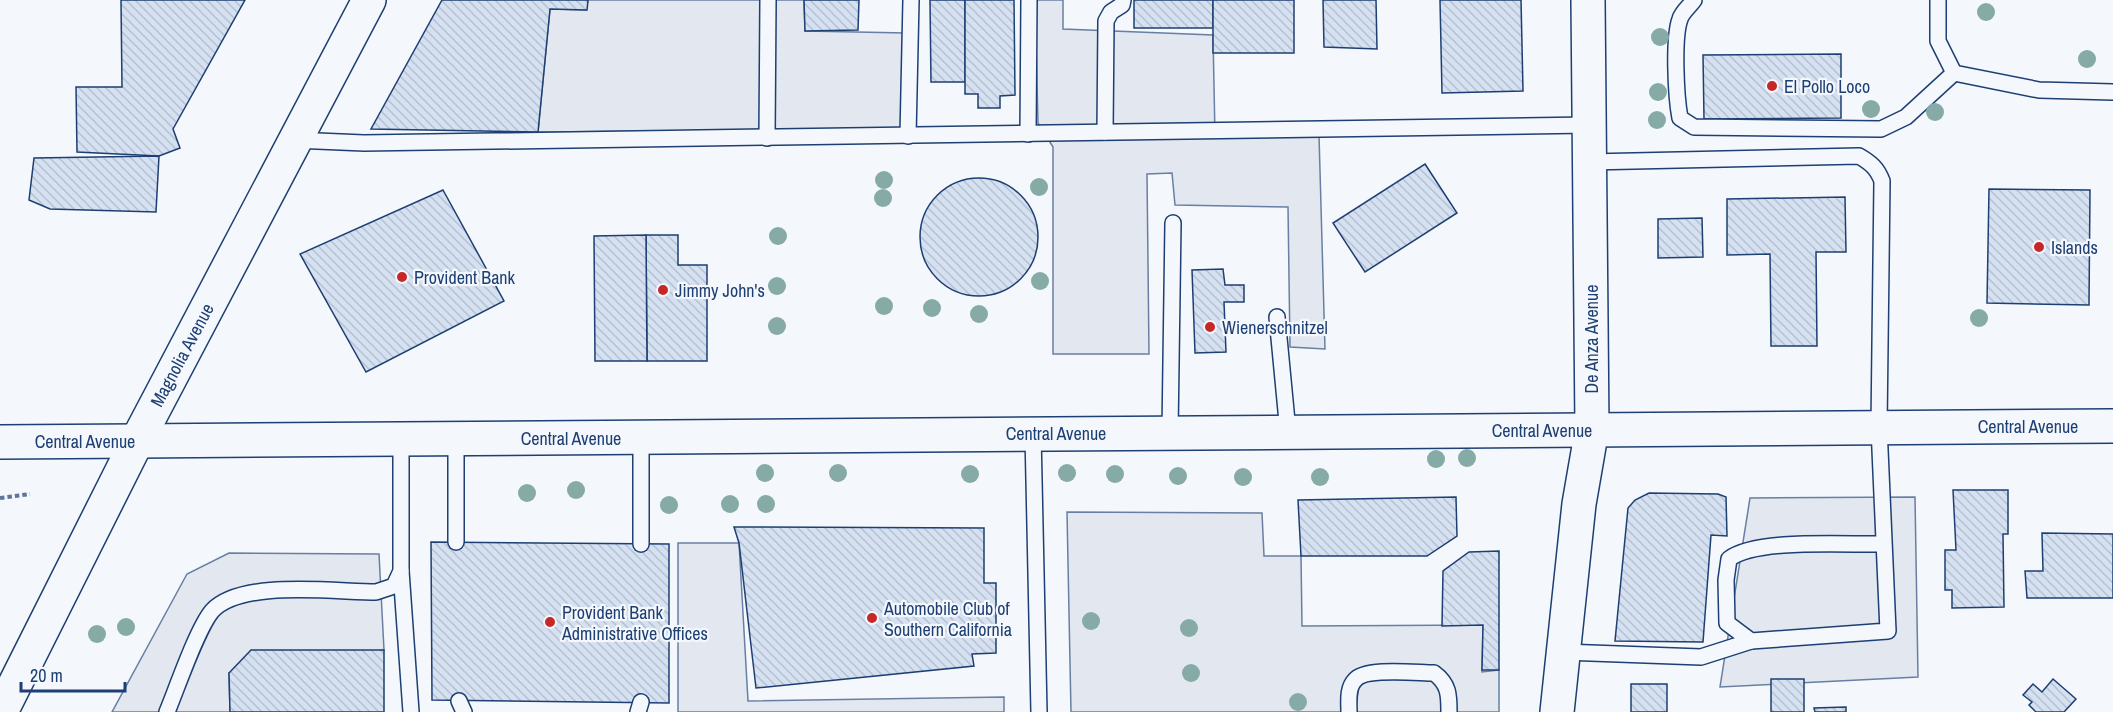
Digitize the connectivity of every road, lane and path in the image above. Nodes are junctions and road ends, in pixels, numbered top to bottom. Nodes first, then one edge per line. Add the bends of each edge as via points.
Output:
1 (369, 0) edge
2 (768, 0) edge
3 (911, 0) edge
4 (1029, 0) edge
5 (1123, 0) edge
6 (1588, 0) edge
7 (1694, 0) edge
8 (1938, 0) edge
9 (1954, 73) junction
10 (2113, 92) edge
11 (1589, 125) junction
12 (1105, 132) junction
13 (1028, 134) junction
14 (908, 136) junction
15 (767, 138) junction
16 (294, 140) junction
17 (1589, 162) junction
18 (1173, 223) dead end
19 (1277, 317) dead end
20 (2113, 426) edge
21 (1879, 427) junction
22 (1592, 429) junction
23 (1170, 432) junction
24 (1288, 432) junction
25 (1033, 434) junction
26 (641, 437) junction
27 (456, 438) junction
28 (401, 439) junction
29 (137, 441) junction
30 (0, 442) edge
31 (30, 494) dead end
32 (0, 498) edge
33 (456, 542) dead end
34 (641, 544) dead end
35 (1884, 544) junction
36 (401, 571) junction
37 (1751, 641) junction
38 (1563, 652) junction
39 (1, 712) edge
40 (167, 712) edge
41 (411, 712) edge
42 (1039, 712) edge
43 (1349, 712) edge
44 (1449, 712) edge
45 (1557, 712) edge

1 - 16 main road, Magnolia Avenue
2 - 15 lane
3 - 14 lane
4 - 13 lane
5 - 12 lane via 1106,21
6 - 11 main road, De Anza Avenue
7 - 9 lane via 1680,18 1677,40 1680,118 1694,127 1881,129 1906,117
8 - 9 lane via 1938,41
9 - 10 lane via 2038,90
11 - 12 lane
11 - 17 main road, De Anza Avenue
12 - 13 lane
13 - 14 lane
14 - 15 lane
15 - 16 lane via 364,143
16 - 29 main road, Magnolia Avenue
17 - 21 lane via 1859,156 1871,163 1882,181
17 - 22 main road, De Anza Avenue
18 - 23 lane
19 - 24 lane
20 - 21 main road, Central Avenue
21 - 22 main road, Central Avenue
21 - 35 lane
22 - 24 main road, Central Avenue
22 - 38 main road, De Anza Avenue via 1579,504
23 - 24 main road, Central Avenue
23 - 25 main road, Central Avenue
25 - 26 main road, Central Avenue
25 - 42 lane
26 - 27 main road, Central Avenue
26 - 34 lane
27 - 28 main road, Central Avenue
27 - 33 lane
28 - 29 main road, Central Avenue
28 - 36 lane
29 - 30 main road, Central Avenue
29 - 39 main road, Magnolia Avenue
31 - 32 path
35 - 37 lane via 1888,632
35 - 37 lane via 1763,547 1739,552 1729,559 1727,623
36 - 40 lane via 394,586 376,592 255,591 231,597 212,612
36 - 41 lane
37 - 38 lane via 1701,657
38 - 45 main road, De Anza Avenue
43 - 44 lane via 1354,680 1365,673 1434,673 1449,692

